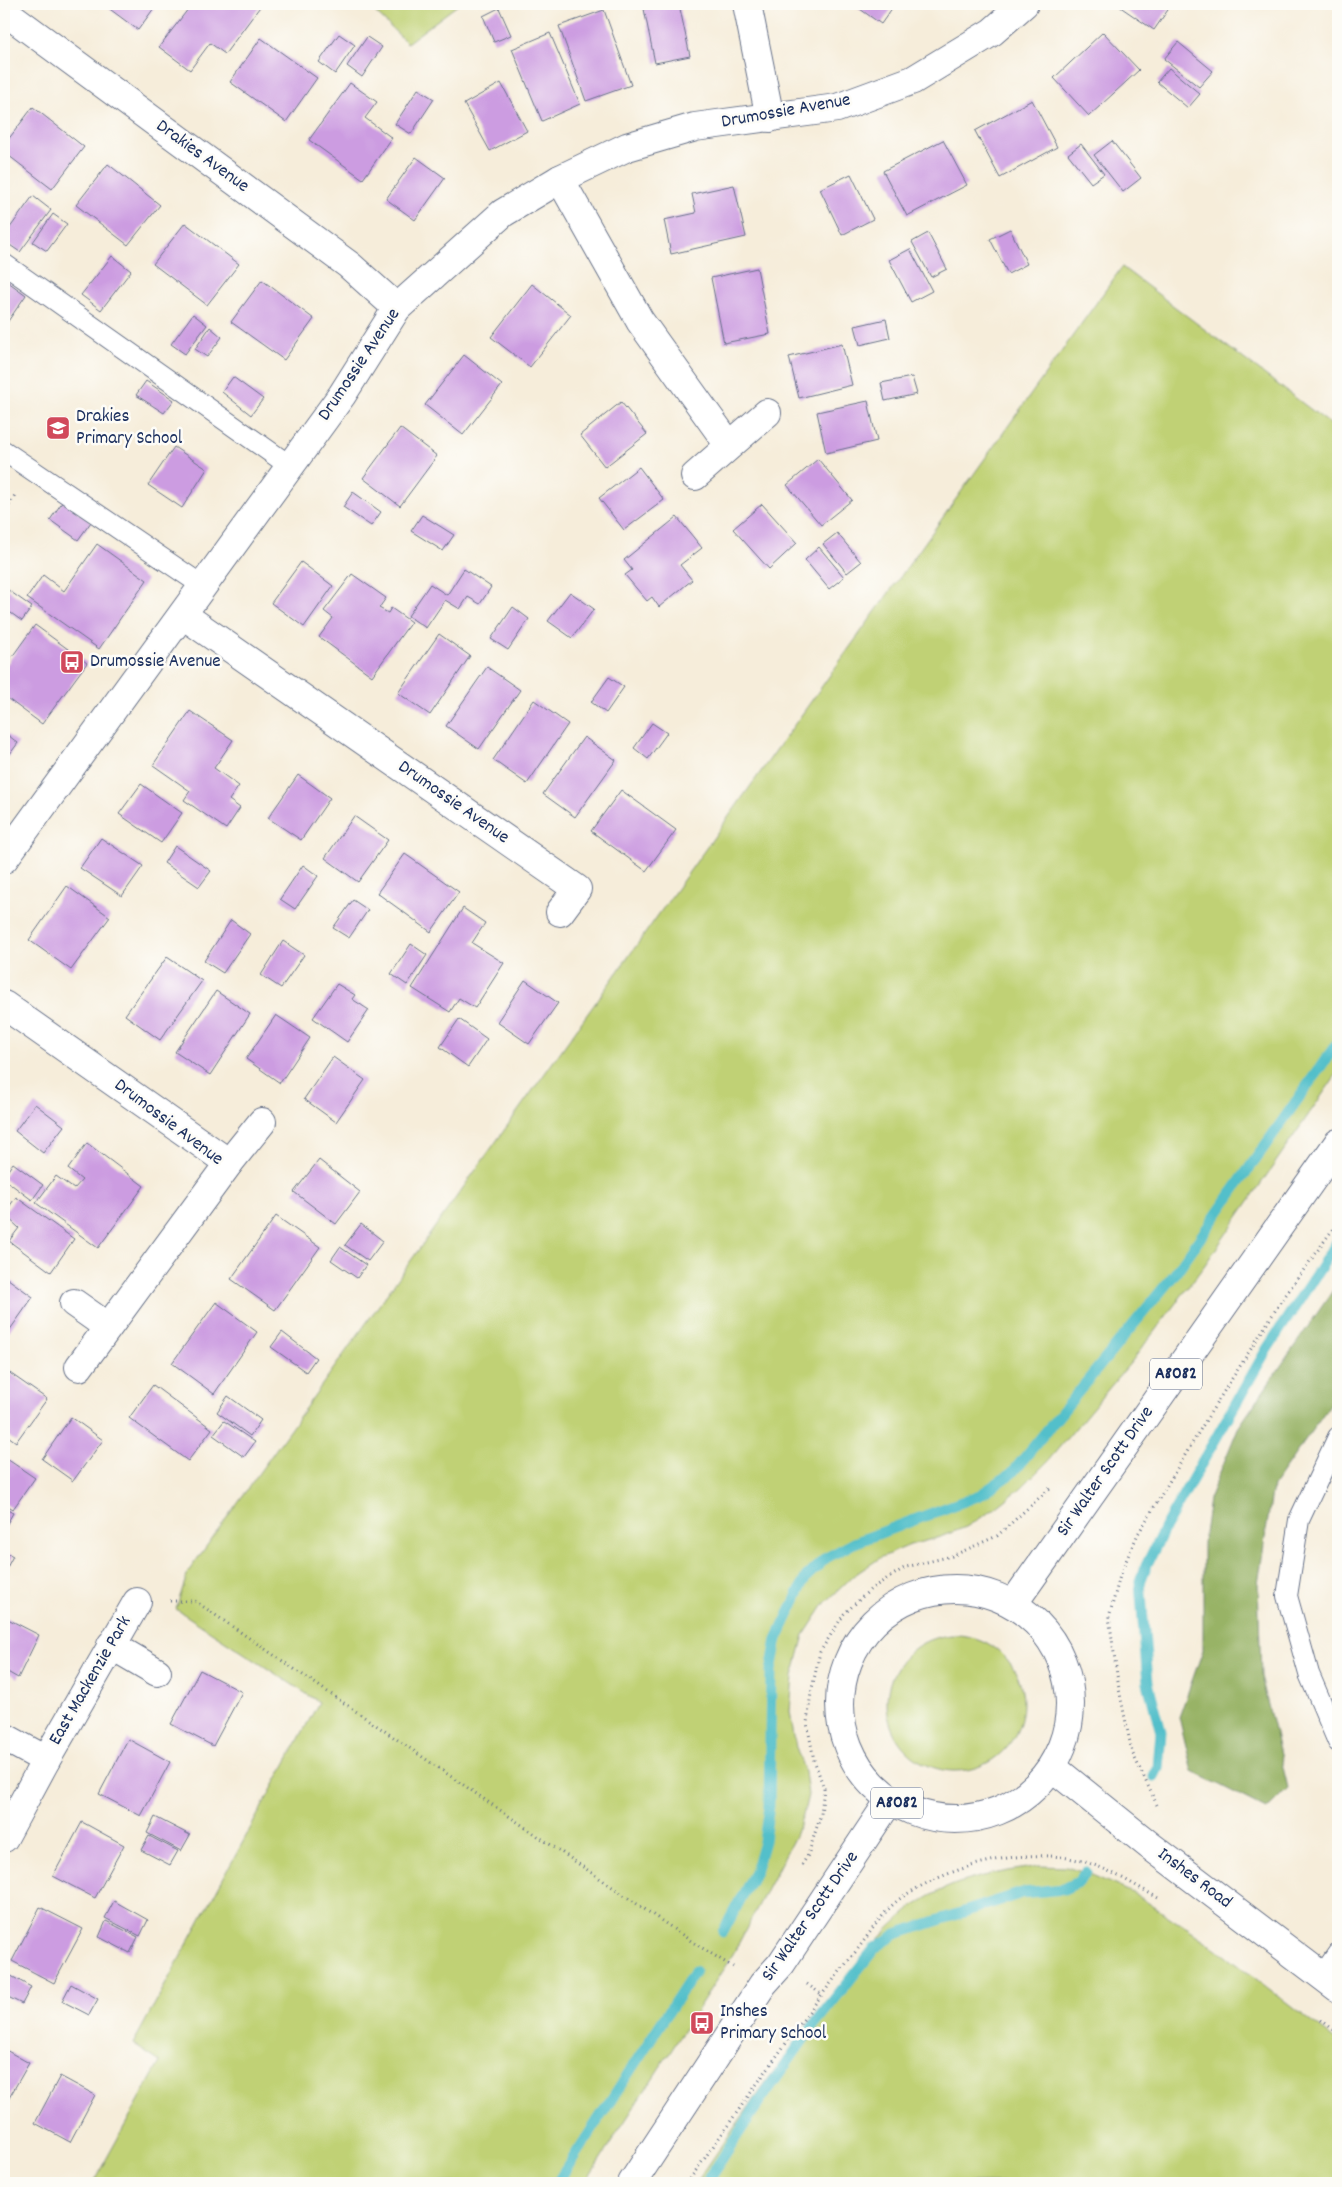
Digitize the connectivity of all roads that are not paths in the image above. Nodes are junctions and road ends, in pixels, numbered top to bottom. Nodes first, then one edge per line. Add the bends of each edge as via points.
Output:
1 (747, 4) edge
2 (1024, 4) edge
3 (4, 11) edge
4 (770, 118) junction
5 (560, 179) junction
6 (4, 264) edge
7 (397, 308) junction
8 (767, 413) dead end
9 (729, 445) junction
10 (4, 451) edge
11 (290, 466) junction
12 (695, 476) dead end
13 (203, 586) junction
14 (183, 614) junction
15 (4, 859) edge
16 (560, 912) dead end
17 (4, 1005) edge
18 (262, 1122) dead end
19 (1338, 1143) edge
20 (229, 1163) junction
21 (74, 1303) dead end
22 (108, 1326) junction
23 (79, 1368) dead end
24 (1338, 1437) edge
25 (137, 1602) road end
26 (1013, 1604) junction
27 (112, 1645) junction
28 (157, 1672) dead end
29 (4, 1737) edge
30 (1338, 1742) edge
31 (46, 1760) junction
32 (1052, 1768) junction
33 (890, 1800) junction
34 (4, 1838) edge
35 (1338, 1953) edge
36 (1330, 1982) edge
37 (632, 2183) edge

1 - 4 street
2 - 4 street, Drumossie Avenue via 992,32 913,80 837,108
3 - 7 street, Drakies Avenue via 349,265
4 - 5 street, Drumossie Avenue via 695,127 626,147
5 - 7 street, Drumossie Avenue via 504,212
5 - 9 street via 640,321
6 - 11 lane
7 - 11 street, Drumossie Avenue via 342,395
8 - 9 street
9 - 12 street
10 - 13 lane
11 - 13 street, Drumossie Avenue
13 - 14 street, Drumossie Avenue
14 - 15 street, Drumossie Avenue
14 - 16 street, Drumossie Avenue via 577,889
17 - 20 street, Drumossie Avenue
18 - 20 street
19 - 26 street, Sir Walter Scott Drive / A8082
20 - 22 street, Drumossie Avenue
21 - 22 street
22 - 23 street, Drumossie Avenue
24 - 30 lane via 1299,1520 1287,1596 1309,1674
25 - 27 street, East Mackenzie Park
26 - 32 street, A8082 via 1042,1628 1062,1660 1070,1696 1067,1733
26 - 33 street, A8082 via 980,1591 944,1589 910,1598 880,1616 856,1643 842,1676 839,1711 846,1745 864,1776
27 - 28 street
27 - 31 street, East Mackenzie Park
29 - 31 street, East Mackenzie Park
31 - 34 street, East Mackenzie Park
32 - 33 street, A8082 via 1027,1794 996,1813 960,1820 924,1815
32 - 36 street, Inshes Road
33 - 37 street, Sir Walter Scott Drive / A8082 via 781,1964 763,1984
35 - 36 lane

